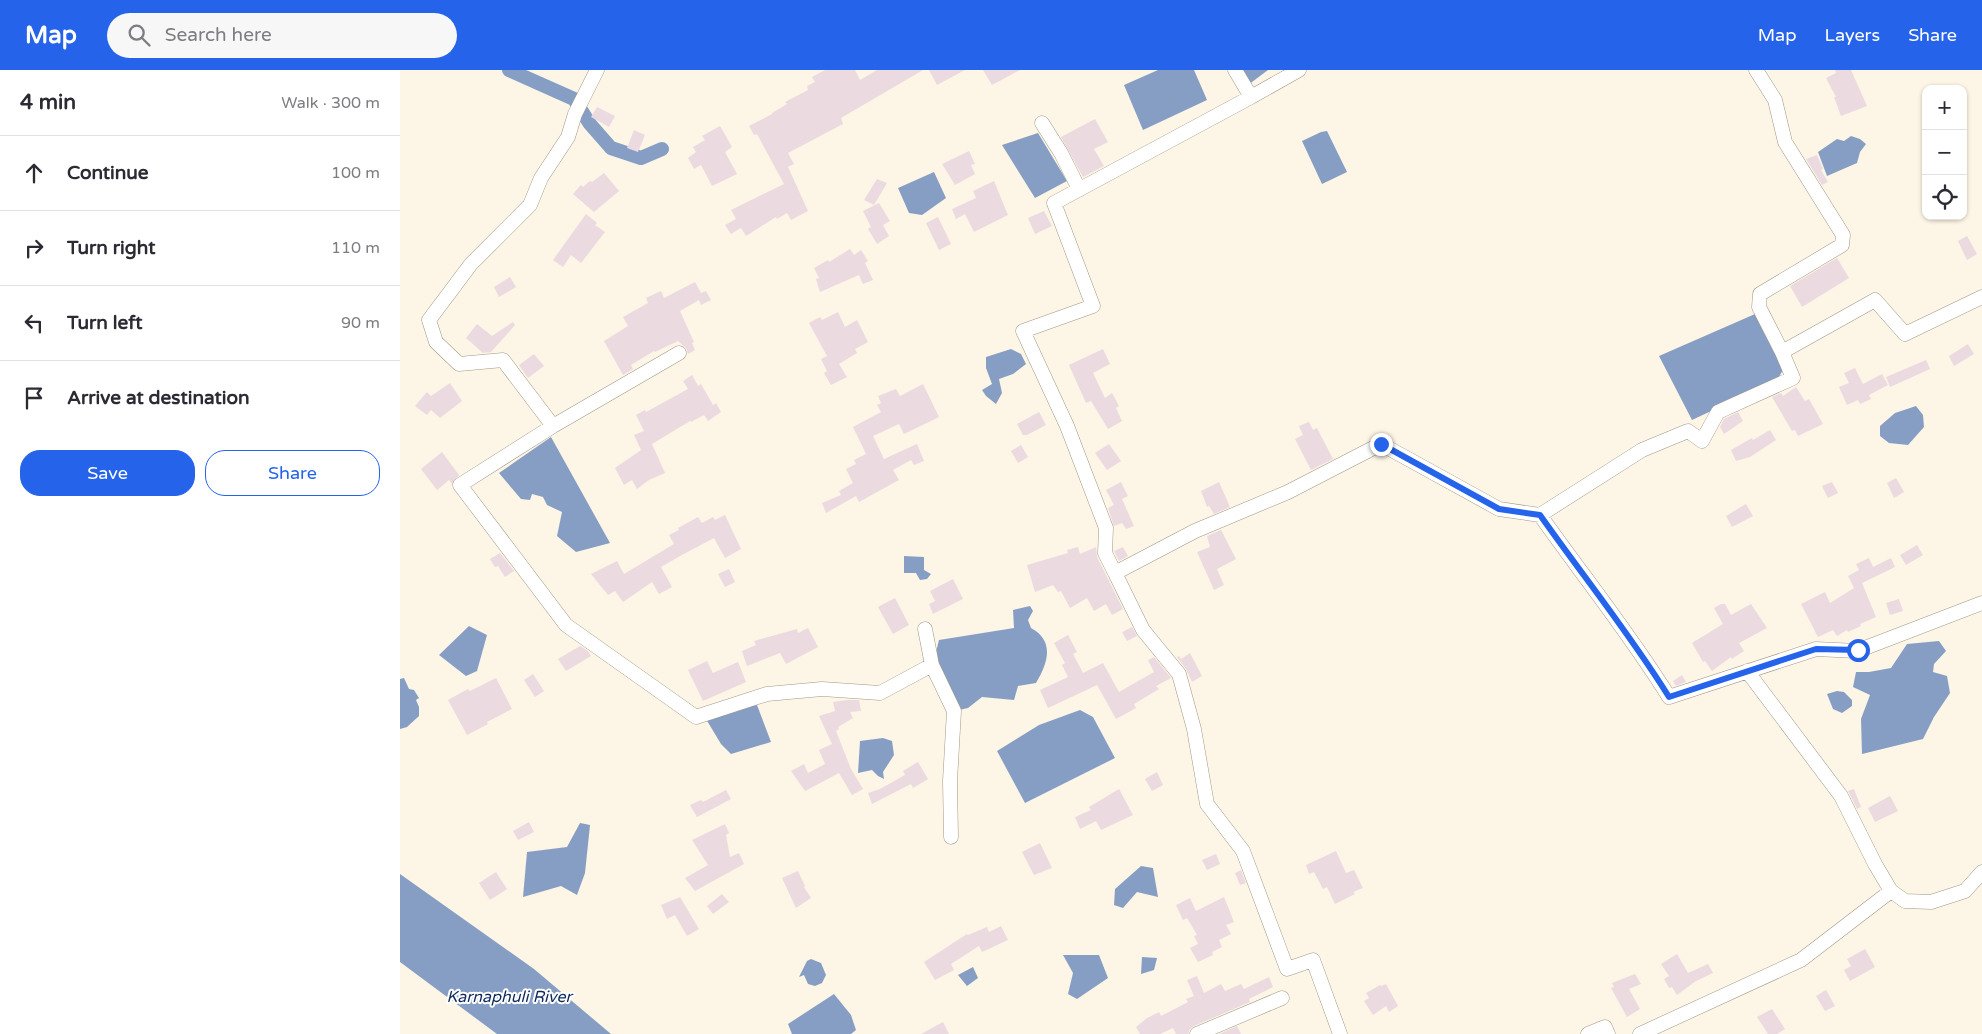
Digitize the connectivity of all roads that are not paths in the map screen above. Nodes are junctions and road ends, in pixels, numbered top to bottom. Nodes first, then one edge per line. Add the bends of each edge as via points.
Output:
1 (597, 70) edge
2 (1236, 70) edge
3 (1300, 70) edge
4 (1756, 70) edge
5 (1251, 97) junction
6 (1042, 123) dead end
7 (1080, 189) junction
8 (1982, 297) edge
9 (1782, 352) junction
10 (553, 426) junction
11 (1540, 515) junction
12 (1115, 573) junction
13 (1982, 603) edge
14 (925, 629) dead end
15 (932, 665) junction
16 (1748, 671) junction
17 (951, 837) dead end
18 (1982, 872) edge
19 (1891, 891) junction
20 (1282, 998) dead end
21 (1197, 1034) edge
22 (1340, 1034) edge
23 (1588, 1034) edge
24 (1608, 1034) edge
25 (1640, 1034) edge

1 - 10 street via 568,137 541,178 530,205 471,264 429,320 436,342 459,364 503,360
2 - 5 street
3 - 5 street
4 - 9 street via 1775,100 1785,142 1842,235 1842,245 1760,294 1759,307
5 - 7 street
6 - 7 street
7 - 12 street via 1054,203 1093,306 1022,331 1067,426 1106,528 1105,553
8 - 9 street via 1905,334 1875,300
9 - 11 street via 1793,378 1718,412 1702,440 1688,431 1642,450
10 - 10 street via 629,382 645,372 679,353 641,375 633,379
10 - 15 street via 460,485 566,625 696,717 768,694 822,689 880,693
11 - 12 street via 1499,509 1381,444 1288,492 1195,530
11 - 16 street via 1644,655 1669,697
12 - 22 street via 1143,630 1179,674 1194,729 1207,804 1243,851 1288,969 1313,960
13 - 16 street via 1858,650 1816,649
14 - 15 street
15 - 17 street via 954,711
16 - 19 street via 1841,796
18 - 19 street via 1965,891 1931,902 1904,901
19 - 25 street via 1801,960
20 - 21 street
23 - 24 street via 1605,1027

